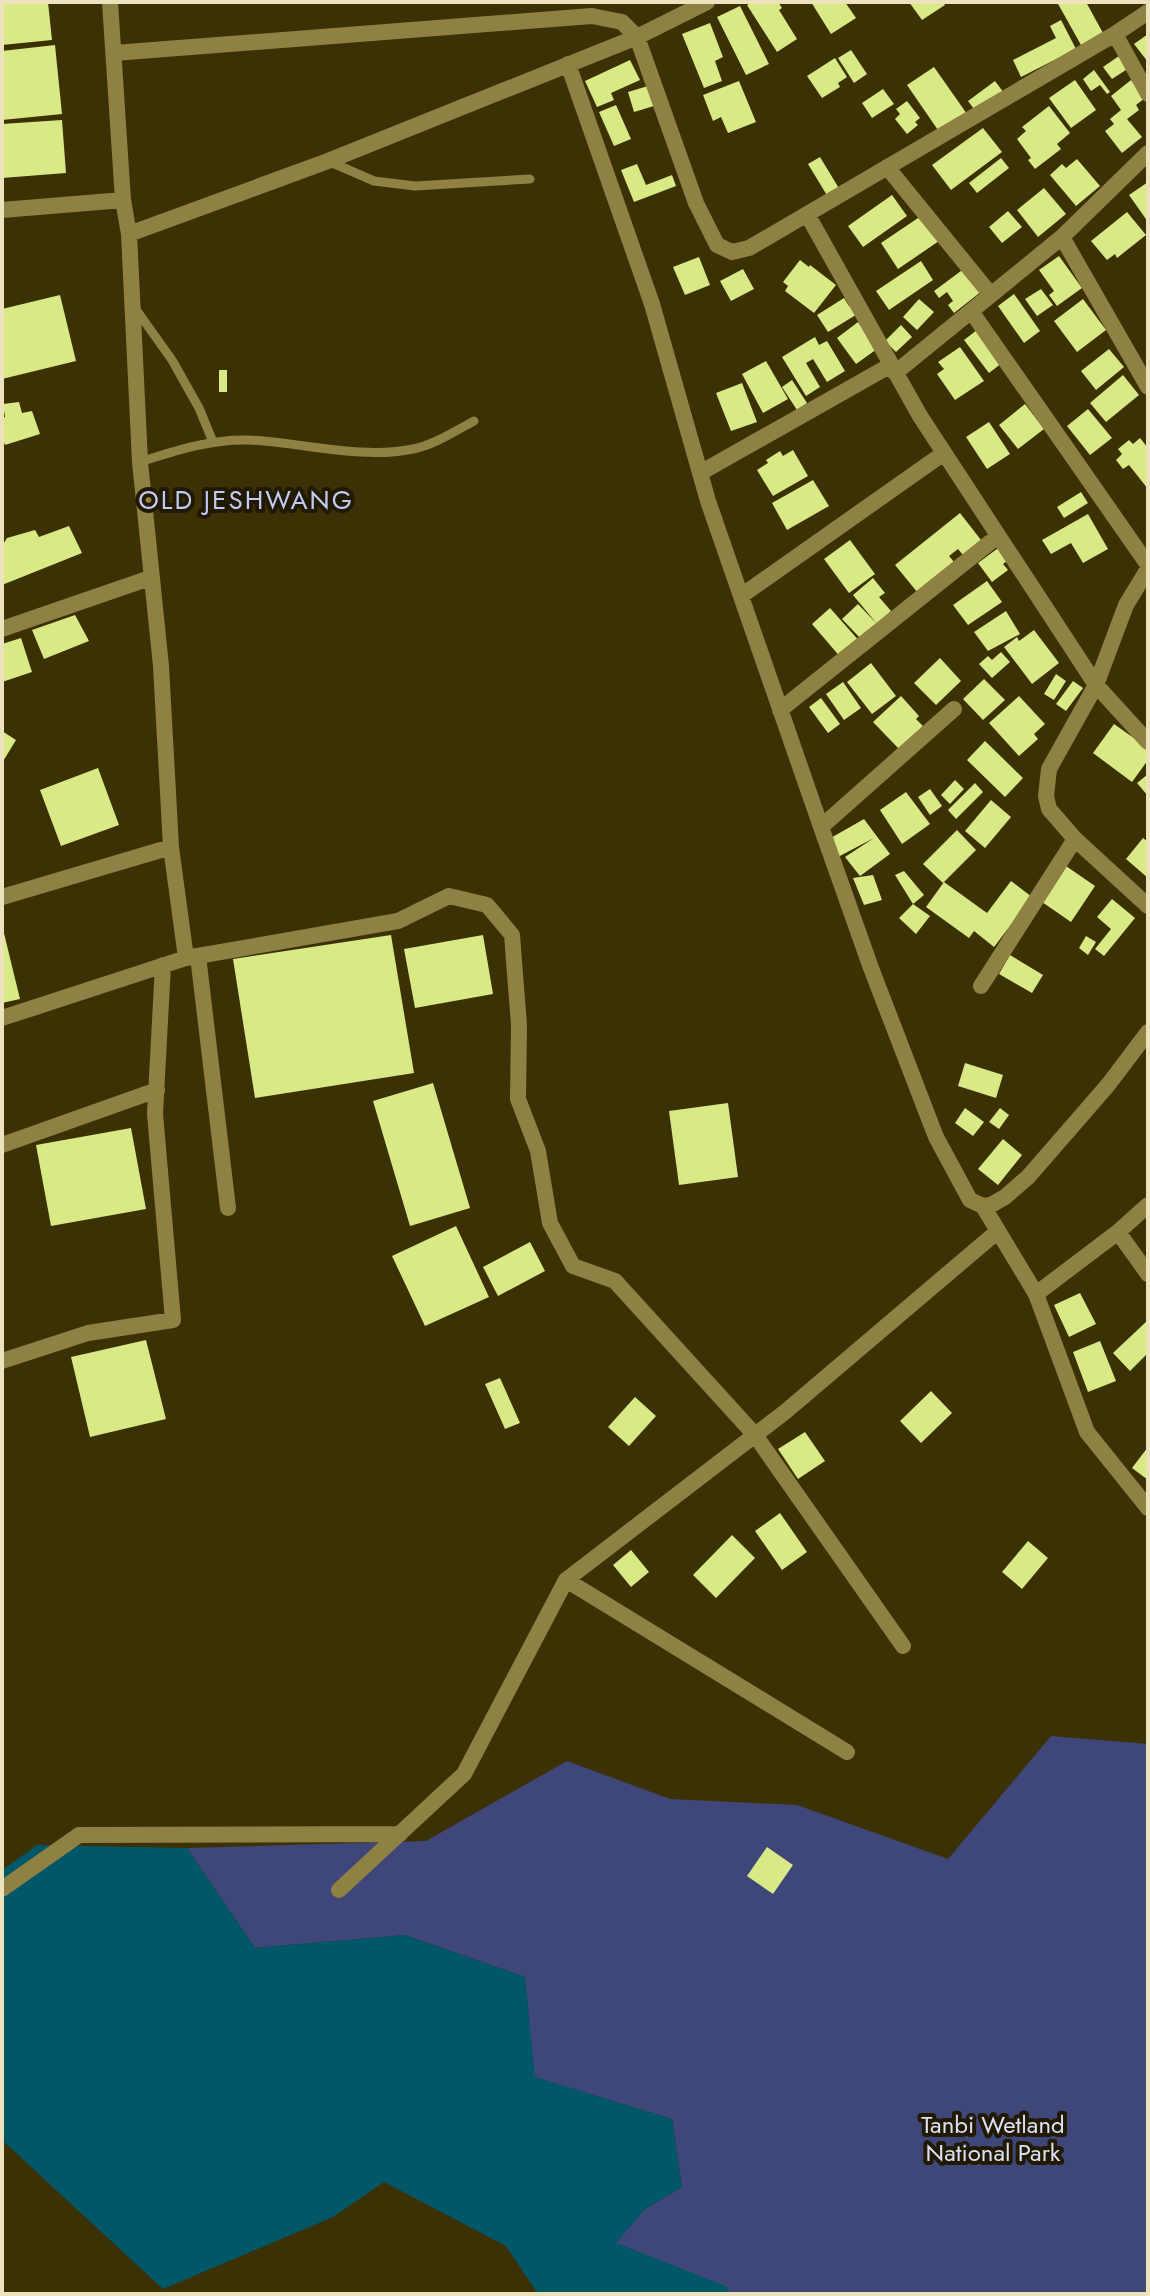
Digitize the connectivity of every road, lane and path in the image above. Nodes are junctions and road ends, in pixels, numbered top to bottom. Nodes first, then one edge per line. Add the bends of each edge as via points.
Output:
1 (110, 2) edge
2 (610, 2) edge
3 (707, 2) edge
4 (588, 9) edge
5 (1148, 12) edge
6 (622, 22) junction
7 (1115, 34) junction
8 (637, 37) junction
9 (114, 53) junction
10 (568, 64) junction
11 (1148, 94) edge
12 (1148, 153) edge
13 (328, 161) junction
14 (887, 167) junction
15 (530, 179) dead end
16 (123, 200) junction
17 (2, 210) edge
18 (807, 214) junction
19 (129, 234) junction
20 (1062, 237) junction
21 (991, 295) junction
22 (133, 305) junction
23 (971, 311) junction
24 (893, 369) junction
25 (1148, 387) edge
26 (474, 421) dead end
27 (213, 442) junction
28 (944, 453) junction
29 (140, 462) junction
30 (700, 473) junction
31 (998, 536) junction
32 (1148, 567) edge
33 (150, 578) junction
34 (741, 596) junction
35 (2, 629) edge
36 (1096, 685) junction
37 (954, 709) dead end
38 (780, 710) junction
39 (1148, 742) edge
40 (821, 827) junction
41 (1075, 839) junction
42 (171, 847) junction
43 (2, 897) edge
44 (1148, 906) edge
45 (192, 957) junction
46 (163, 965) junction
47 (981, 986) dead end
48 (2, 1018) edge
49 (1148, 1032) edge
50 (157, 1090) junction
51 (2, 1145) edge
52 (1148, 1205) edge
53 (983, 1206) junction
54 (228, 1208) dead end
55 (998, 1231) junction
56 (1118, 1232) junction
57 (1148, 1274) edge
58 (1036, 1294) junction
59 (2, 1361) edge
60 (755, 1435) junction
61 (1148, 1508) edge
62 (566, 1580) junction
63 (903, 1646) dead end
64 (847, 1752) dead end
65 (400, 1834) junction
66 (2, 1889) edge
67 (339, 1890) dead end

1 - 9 street
2 - 6 street
3 - 8 street
4 - 6 street
4 - 9 street via 490,26
5 - 7 street
6 - 8 street
7 - 11 street
7 - 14 street
8 - 10 street
8 - 18 street via 696,203 717,245 732,252 749,248
9 - 16 street
10 - 13 street
10 - 30 street via 652,304
12 - 20 street
13 - 15 lane via 374,181 415,186
13 - 19 street
14 - 18 street
14 - 21 street
16 - 17 street
16 - 19 street
18 - 24 street
19 - 22 street
20 - 21 street
20 - 25 street
21 - 23 street
22 - 27 lane via 172,360
22 - 29 street
23 - 24 street
23 - 32 street
24 - 28 street
24 - 30 street
26 - 27 lane via 416,449 389,453 247,440
27 - 29 lane
28 - 31 street
28 - 34 street
29 - 33 street
30 - 34 street
31 - 36 street
31 - 38 street
32 - 36 street via 1126,605
33 - 35 street
33 - 42 street via 161,666
34 - 38 street
36 - 39 street
36 - 41 street via 1049,769 1047,782 1049,809
37 - 40 street
38 - 40 street
40 - 53 street via 936,1137 970,1200
41 - 44 street
41 - 47 street
42 - 43 street
42 - 45 street
45 - 46 street
45 - 54 street
45 - 60 street via 398,921 449,896 487,905 512,935 518,1099 538,1151 550,1223 573,1266 615,1281
46 - 48 street
46 - 50 street
49 - 53 street via 1028,1177 1005,1197
50 - 51 street
50 - 59 street via 173,1320 88,1333
52 - 56 street
53 - 55 street
55 - 58 street
55 - 60 street
56 - 57 street
56 - 58 street
58 - 61 street via 1087,1432
60 - 62 street
60 - 63 street
62 - 64 street
62 - 65 street via 464,1774
65 - 66 street via 79,1835
65 - 67 street

